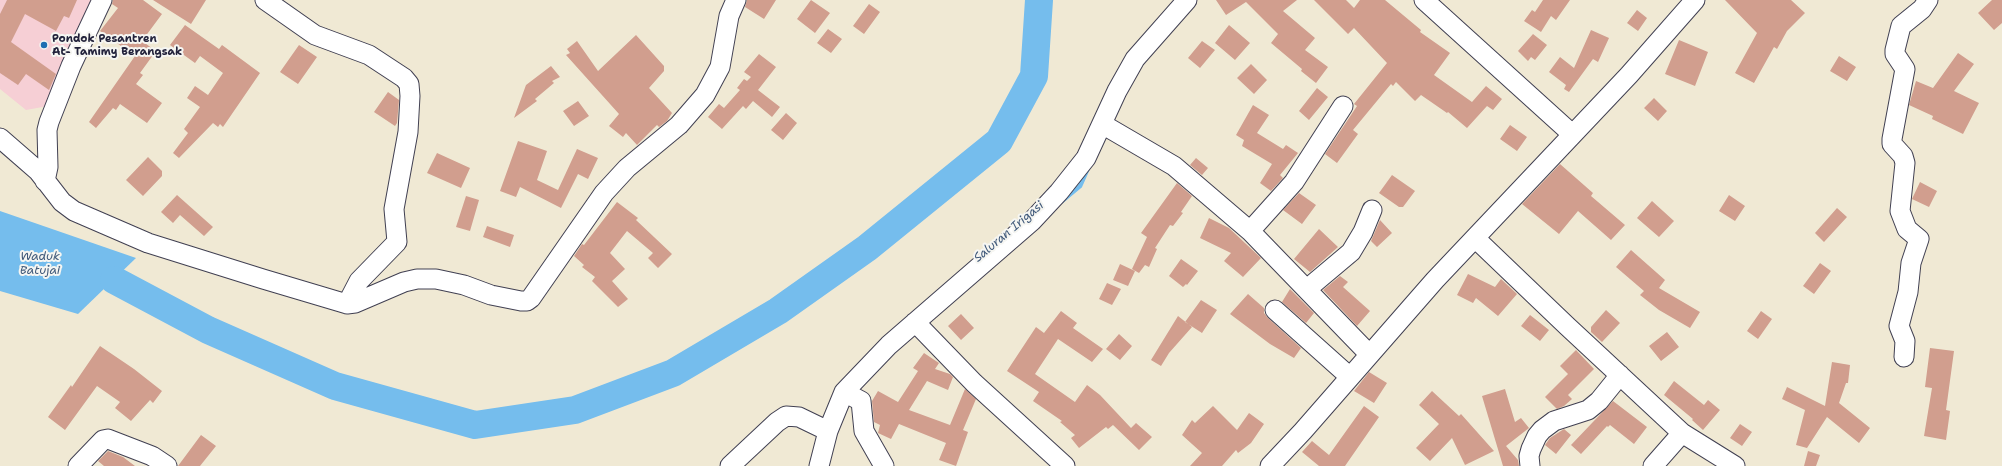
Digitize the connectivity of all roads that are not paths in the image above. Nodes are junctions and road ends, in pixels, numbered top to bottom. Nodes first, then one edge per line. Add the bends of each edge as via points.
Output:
1 (102, 0) edge
2 (265, 0) edge
3 (736, 0) edge
4 (1187, 0) edge
5 (1424, 0) edge
6 (1695, 0) edge
7 (1928, 0) edge
8 (1342, 106) dead end
9 (1107, 126) junction
10 (1572, 134) junction
11 (0, 138) edge
12 (46, 181) junction
13 (1372, 210) dead end
14 (1250, 231) junction
15 (1475, 238) junction
16 (1307, 289) junction
17 (347, 304) junction
18 (1275, 310) dead end
19 (921, 327) junction
20 (1369, 354) junction
21 (1904, 357) dead end
22 (1620, 375) junction
23 (1350, 377) junction
24 (851, 396) junction
25 (828, 431) junction
26 (1682, 433) junction
27 (78, 466) edge
28 (167, 466) edge
29 (730, 466) edge
30 (819, 466) edge
31 (884, 466) edge
32 (1065, 466) edge
33 (1270, 466) edge
34 (1530, 466) edge
35 (1653, 466) edge
36 (1734, 466) edge

1 - 12 street via 71,66 49,122
2 - 17 street via 315,35 369,55 409,84 408,132 394,209 397,242 359,282
3 - 17 street via 729,16 720,67 705,95 679,125 627,168 604,193 531,298 520,301 436,279 417,279
4 - 9 street via 1135,59
5 - 10 street
6 - 10 street via 1629,75
7 - 21 street via 1922,9 1901,26 1895,50 1905,69 1892,138 1892,144 1906,163 1900,211 1907,229 1919,239 1911,263 1908,292 1899,326 1905,341
8 - 14 street via 1294,182
9 - 14 street via 1174,166
9 - 19 street via 1059,192
10 - 15 street
11 - 12 street
12 - 17 street via 67,207 118,231
13 - 16 street via 1351,252
14 - 16 street
15 - 20 street
15 - 22 street
16 - 20 street
18 - 23 street
19 - 24 street via 879,355
19 - 32 street via 974,383
20 - 23 street
22 - 26 street
22 - 34 street via 1599,401 1588,410 1554,421 1542,430 1531,449
23 - 33 street
24 - 25 street
24 - 31 street via 864,431
25 - 29 street via 799,417 786,416
25 - 30 street
26 - 35 street
26 - 36 street
27 - 28 street via 103,440 108,439 152,456

